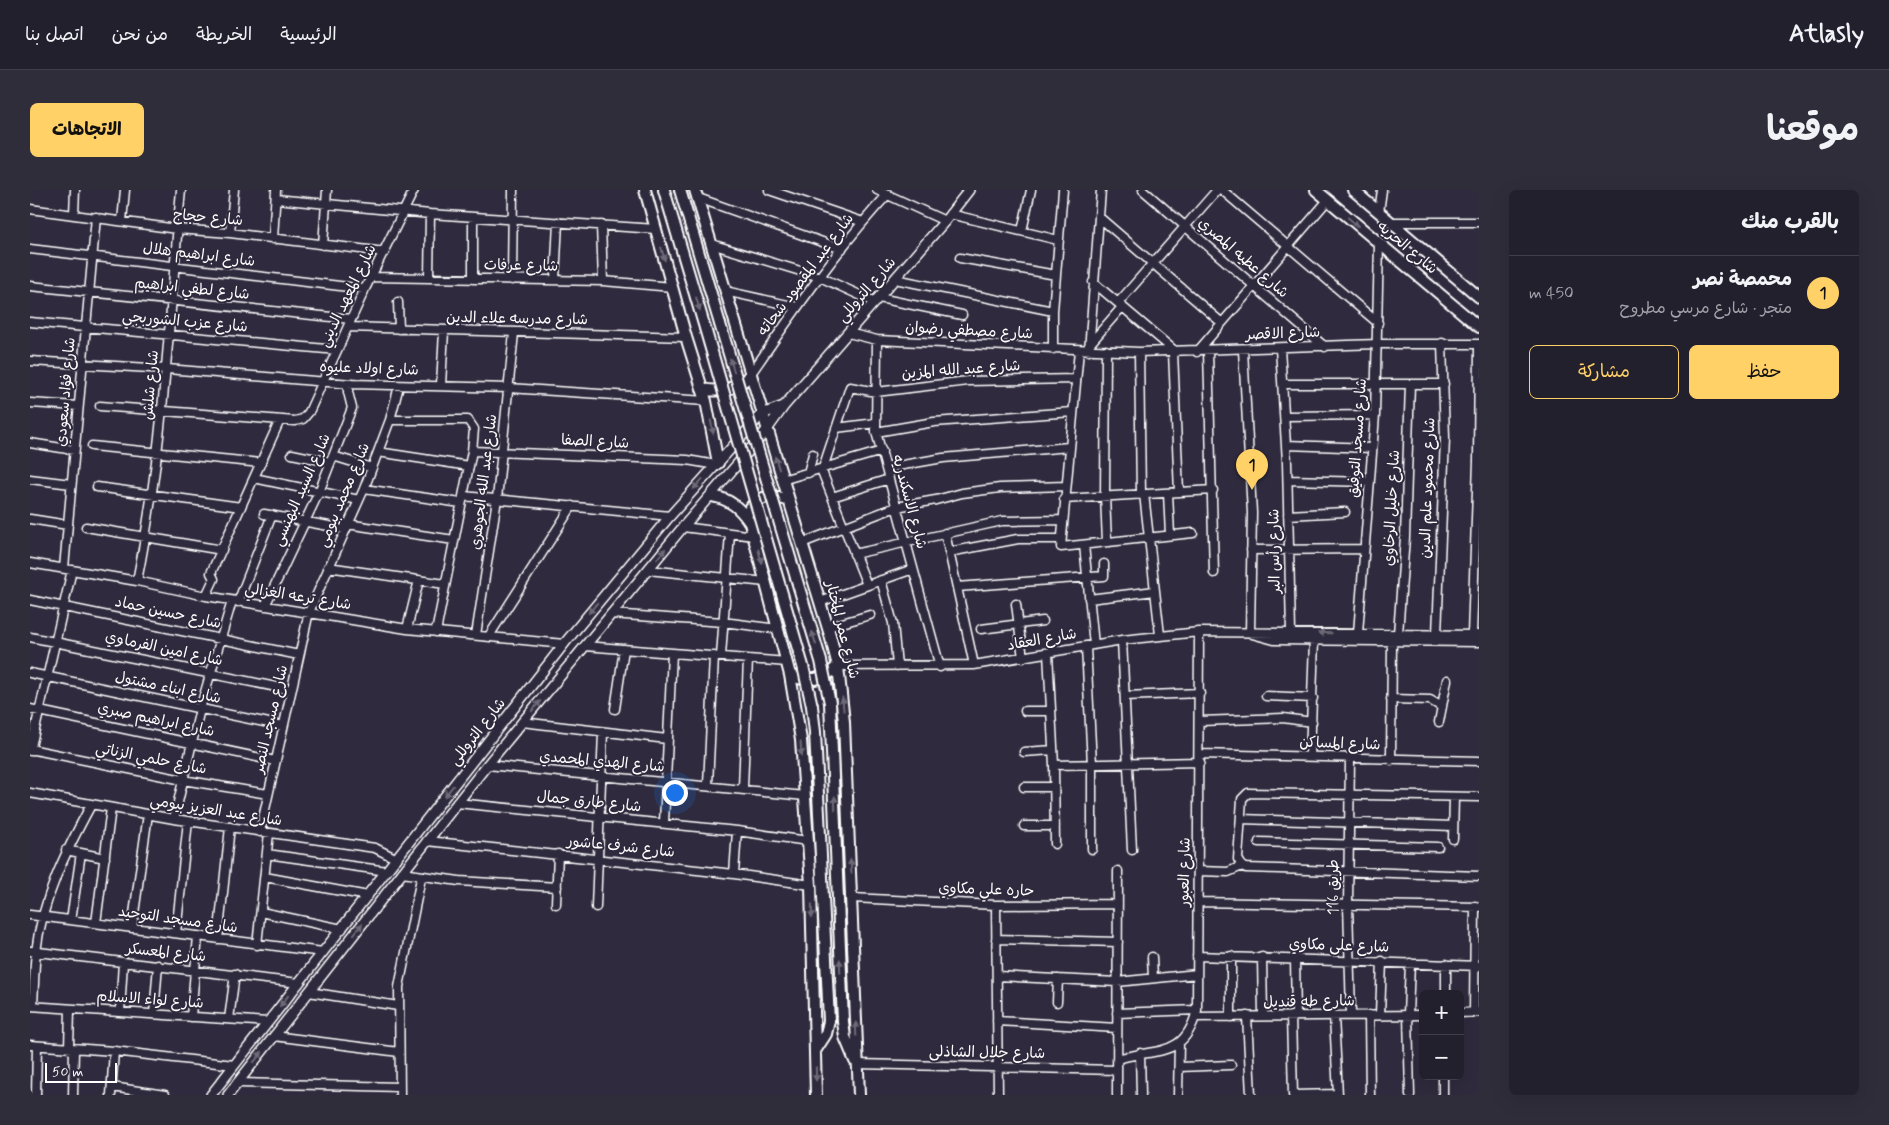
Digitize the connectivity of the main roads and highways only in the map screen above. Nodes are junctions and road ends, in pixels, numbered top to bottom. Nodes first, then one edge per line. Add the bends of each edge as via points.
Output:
1 (645, 190) edge
2 (664, 190) edge
3 (680, 190) edge
4 (1316, 190) edge
5 (1353, 190) edge
6 (696, 194) edge
7 (1479, 297) edge
8 (1479, 327) edge
9 (750, 375) junction
10 (702, 389) junction
11 (717, 464) road end
12 (712, 496) road end
13 (789, 502) junction
14 (746, 516) junction
15 (838, 666) junction
16 (790, 675) junction
17 (815, 1050) junction
18 (857, 1064) junction
19 (816, 1095) edge
20 (859, 1095) edge

1 -> 10 main road
2 -> 17 main road, bridge via 812,706 829,1021 826,1034
18 -> 3 main road, bridge via 850,1051 843,1022 830,703 821,661
4 -> 8 main road, شارع الحريه
5 - 7 main road, شارع الحريه
6 - 9 main road, شارع عمر المختار
9 - 10 main road via 732,388
13 -> 9 main road, شارع عمر المختار
10 -> 11 main road
12 - 14 main road via 731,502
13 - 14 main road via 781,497 763,497 749,508
13 - 15 main road, شارع عمر المختار
14 -> 16 main road
15 - 16 main road via 819,678 804,680
18 -> 15 main road, شارع عمر المختار via 844,713
16 -> 17 main road via 801,740 811,885
17 -> 19 main road
18 - 20 main road, شارع عمر المختار

